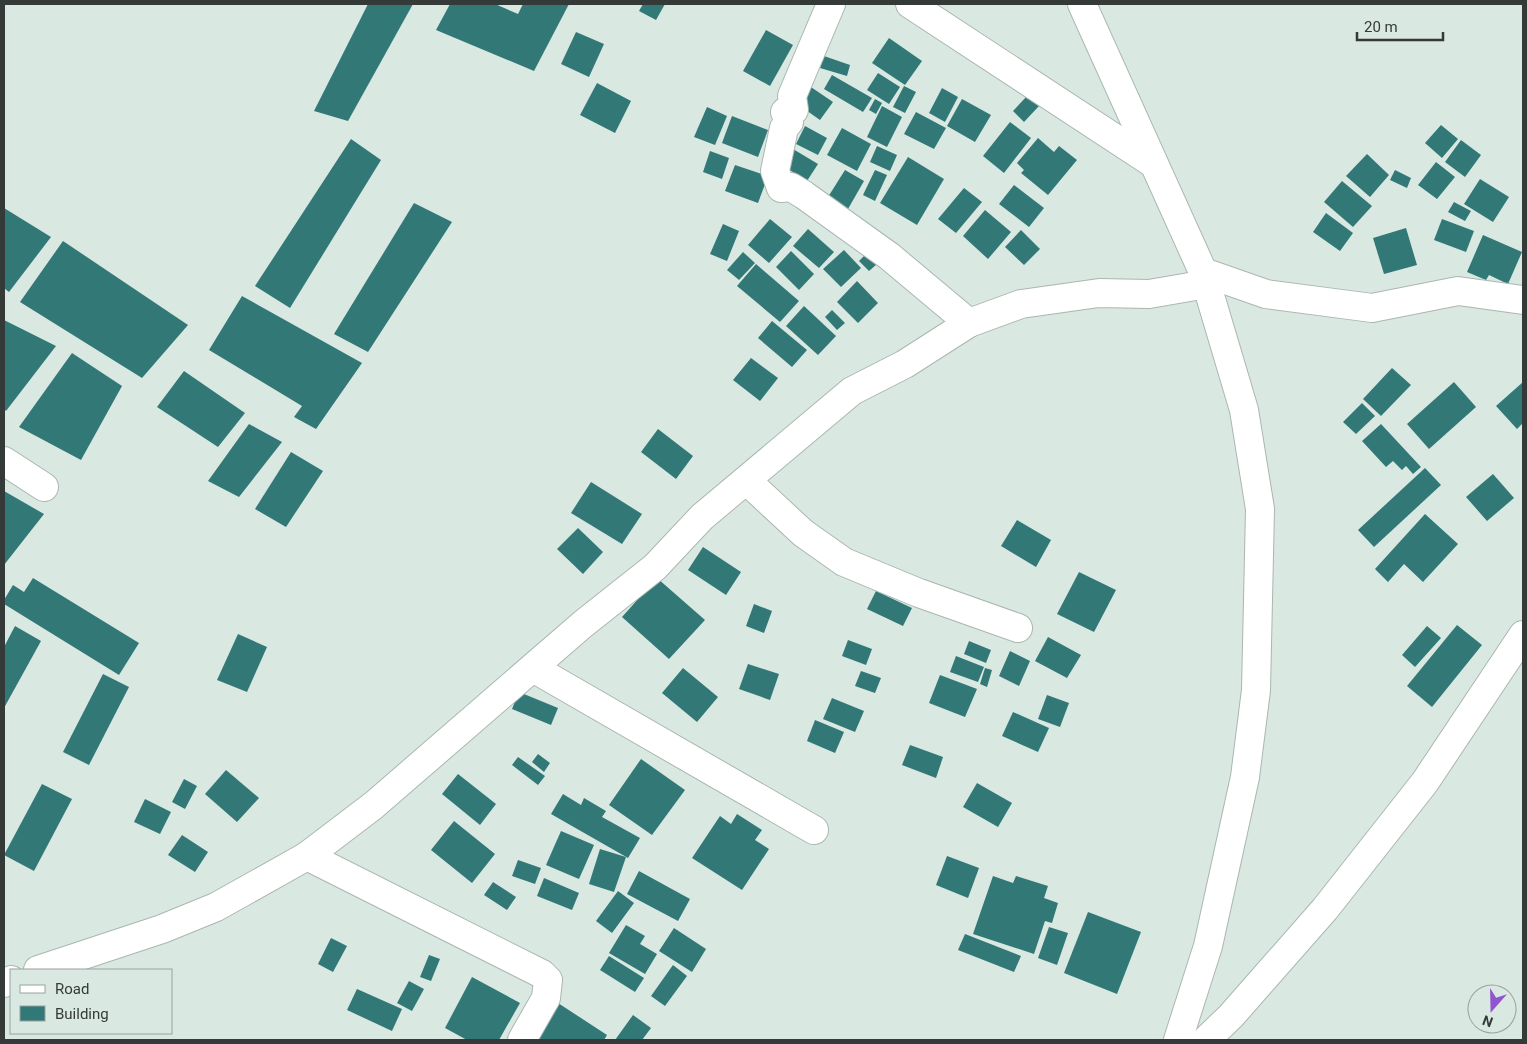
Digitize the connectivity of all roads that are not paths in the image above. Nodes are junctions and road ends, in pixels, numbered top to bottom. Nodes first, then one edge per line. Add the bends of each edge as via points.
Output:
1 (831, 4) edge
2 (910, 4) edge
3 (1082, 4) edge
4 (1154, 164) junction
5 (1205, 278) junction
6 (1523, 300) edge
7 (970, 324) junction
8 (4, 461) edge
9 (747, 481) junction
10 (44, 487) dead end
11 (1018, 628) dead end
12 (1523, 635) edge
13 (533, 668) junction
14 (814, 830) dead end
15 (307, 856) junction
16 (41, 969) edge
17 (522, 1040) edge
18 (1178, 1040) edge
19 (1206, 1040) edge

1 - 7 street via 792,96 794,110 785,112 789,122 784,128 775,170 781,188 791,187 804,195 889,256
2 - 4 street
3 - 4 street
4 - 5 street
5 - 6 street via 1266,294 1372,308 1458,291
5 - 7 street via 1149,294 1099,293 1021,304
5 - 18 street via 1244,410 1260,509 1256,690 1245,777 1208,946
7 - 9 street via 905,364 852,391
8 - 10 street
9 - 11 street via 803,534 844,562
9 - 13 street via 702,517 655,567
12 - 19 street via 1425,782 1325,909
13 - 14 street
13 - 15 street via 374,805
15 - 16 street via 216,908
15 - 17 street via 542,974 548,980 546,998

